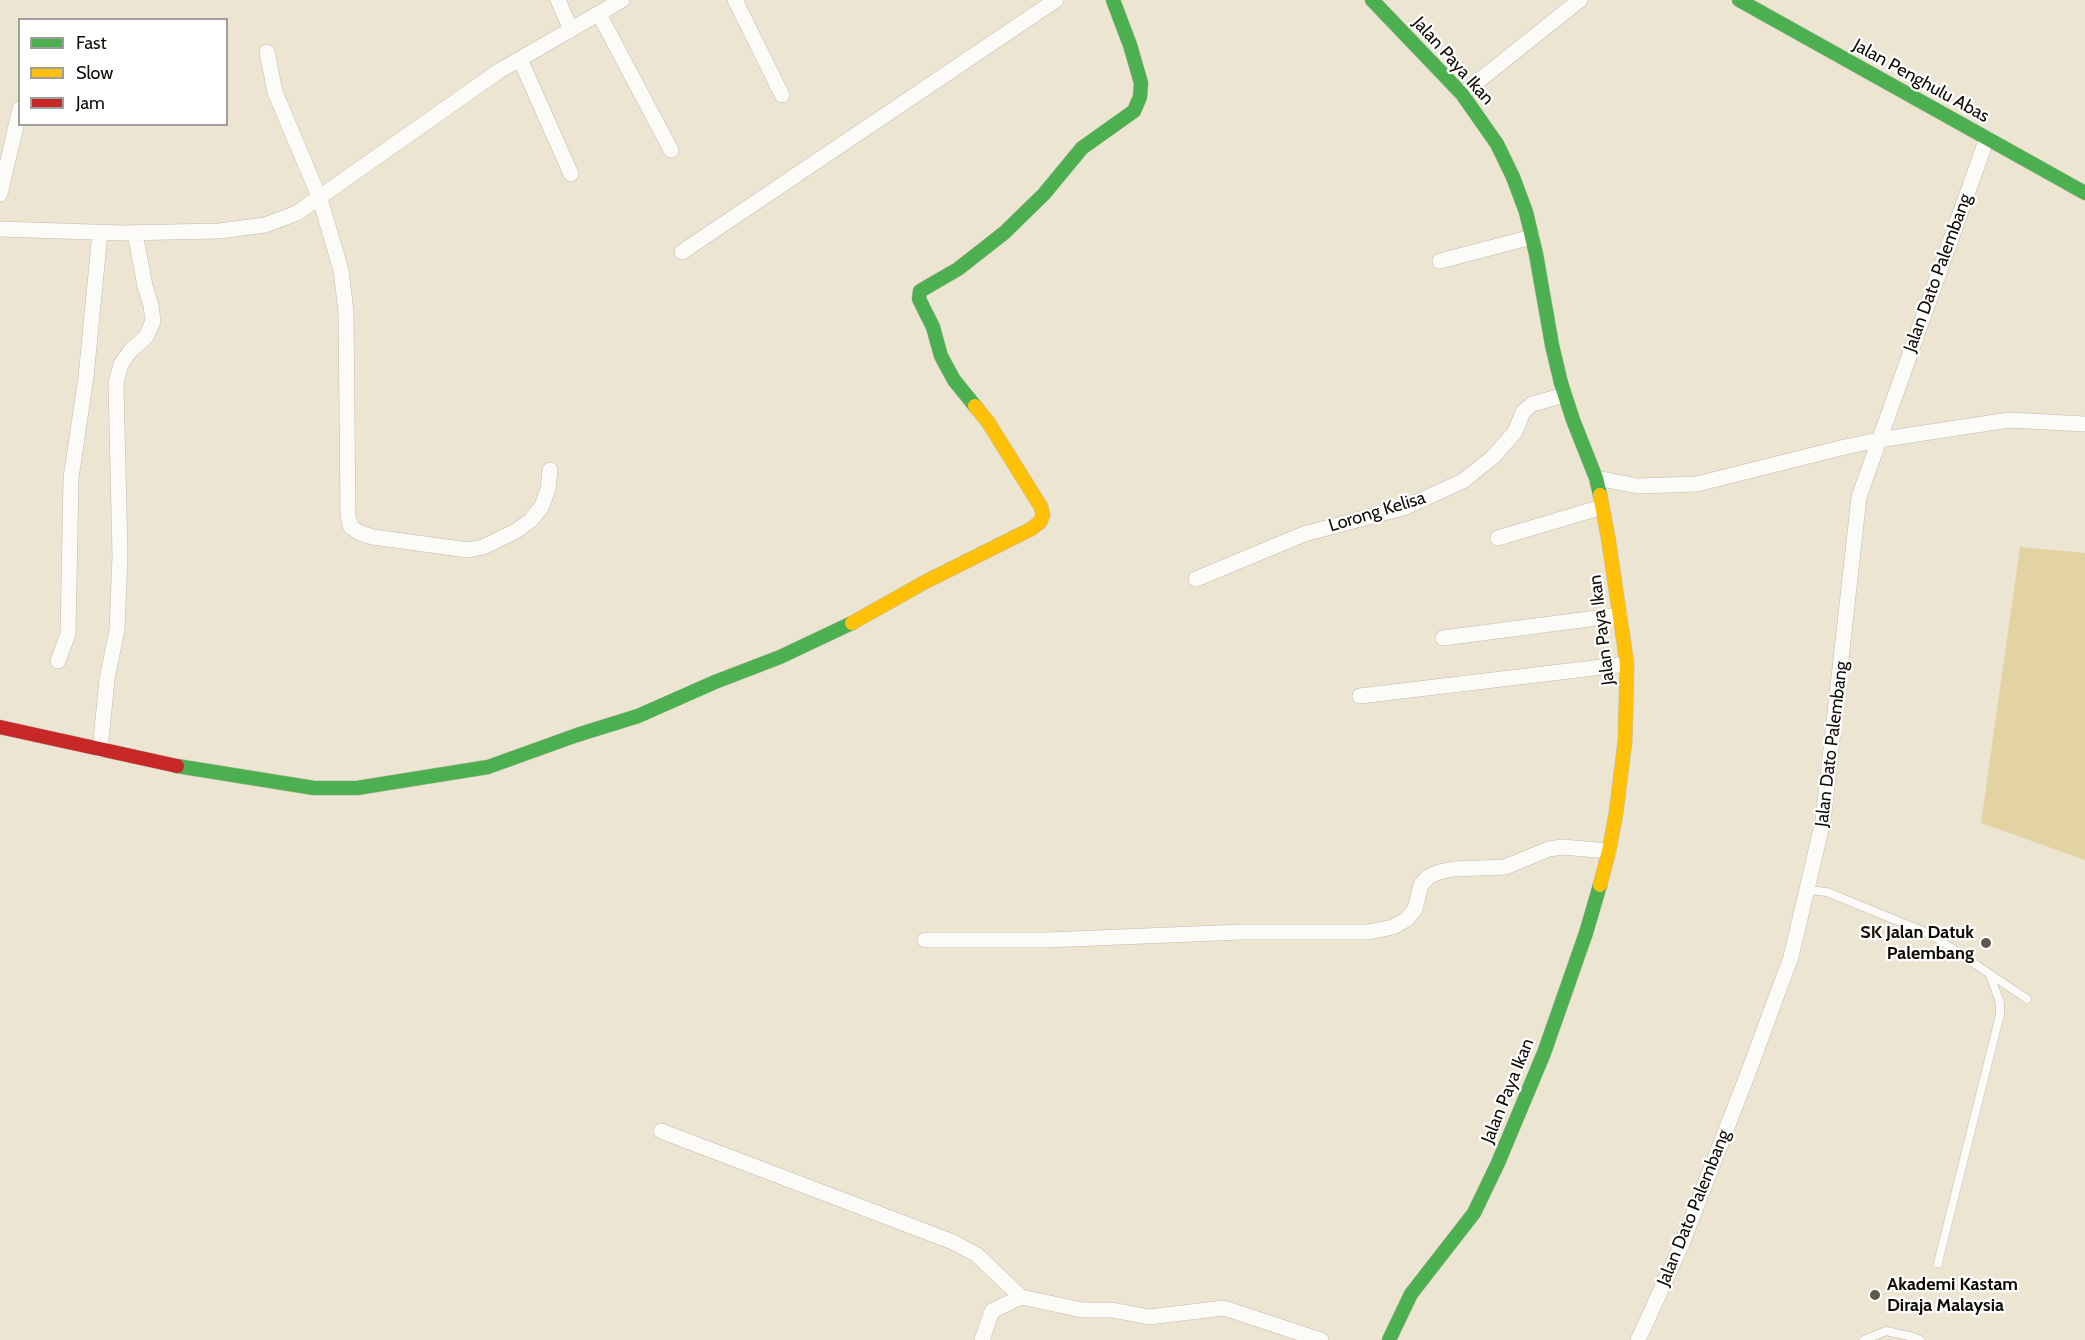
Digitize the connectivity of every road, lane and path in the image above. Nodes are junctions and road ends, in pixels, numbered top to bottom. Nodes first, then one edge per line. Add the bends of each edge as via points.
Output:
1 (558, 0) edge
2 (622, 0) edge
3 (735, 0) edge
4 (1056, 0) edge
5 (1113, 0) edge
6 (1372, 0) edge
7 (1580, 0) edge
8 (1739, 0) edge
9 (599, 14) junction
10 (571, 30) junction
11 (267, 52) dead end
12 (520, 59) junction
13 (1462, 94) junction
14 (782, 95) dead end
15 (18, 118) edge
16 (1987, 138) junction
17 (671, 150) dead end
18 (571, 174) dead end
19 (2085, 193) edge
20 (0, 194) edge
21 (320, 199) junction
22 (0, 229) edge
23 (100, 233) junction
24 (135, 233) junction
25 (1532, 237) junction
26 (682, 252) dead end
27 (1440, 261) dead end
28 (1565, 395) junction
29 (2085, 424) edge
30 (1878, 441) junction
31 (550, 470) dead end
32 (1596, 478) junction
33 (1602, 507) junction
34 (1498, 538) dead end
35 (1196, 579) dead end
36 (1620, 615) junction
37 (1443, 638) dead end
38 (58, 661) dead end
39 (1627, 664) junction
40 (1360, 696) dead end
41 (0, 727) edge
42 (100, 750) junction
43 (1609, 851) junction
44 (1808, 890) junction
45 (925, 940) dead end
46 (1990, 975) junction
47 (2027, 999) dead end
48 (661, 1131) dead end
49 (1938, 1263) dead end
50 (1022, 1297) junction
51 (982, 1340) edge
52 (1321, 1340) edge
53 (1389, 1340) edge
54 (1638, 1340) edge
55 (1864, 1340) edge
56 (1920, 1340) edge

1 - 10 street
2 - 9 street
3 - 14 street
4 - 26 street
5 - 42 street via 1141,83 1134,111 1082,148 1044,194 1004,233 958,269 920,291 919,299 954,380 988,422 1041,507 1040,522 1031,529 780,657 638,716 488,767 357,788 314,788
6 - 13 street, Jalan Paya Ikan
7 - 13 street
8 - 16 street, Jalan Penghulu Abas
9 - 10 street
9 - 17 street
10 - 12 street
11 - 21 street via 275,92
12 - 18 street
12 - 21 street
13 - 25 street, Jalan Paya Ikan via 1497,144 1513,177
15 - 20 street
16 - 19 street, Jalan Penghulu Abas
16 - 30 street, Jalan Dato Palembang
21 - 24 street via 265,225 219,231
21 - 31 street via 341,270 346,312 351,527 373,537 468,550 483,547 531,520 542,506
22 - 23 street
23 - 24 street
23 - 38 street via 86,377 71,478 68,634
24 - 42 street via 153,321 146,337 121,364 116,383 120,556 117,630 107,679
25 - 27 street
25 - 28 street, Jalan Paya Ikan via 1551,345
28 - 32 street, Jalan Paya Ikan
28 - 35 street, Lorong Kelisa via 1532,404 1523,412 1515,432 1463,481 1406,507 1304,534
29 - 30 street via 2009,420
30 - 32 street via 1697,484 1638,486
30 - 44 street, Jalan Dato Palembang via 1860,497 1823,821
32 - 33 street, Jalan Paya Ikan
33 - 34 street
33 - 36 street, Jalan Paya Ikan
36 - 37 street
36 - 39 street, Jalan Paya Ikan
39 - 40 street
39 - 43 street, Jalan Paya Ikan via 1622,776
41 - 42 street
43 - 45 street via 1562,847 1505,867 1439,872 1421,885 1415,909 1407,919 1393,927 1369,932
43 - 53 street, Jalan Paya Ikan via 1586,933 1544,1053 1498,1163 1474,1213 1412,1294
44 - 46 lane via 1827,892 1932,935
44 - 54 street, Jalan Dato Palembang via 1791,957 1747,1076 1681,1246
46 - 47 lane
46 - 49 lane via 2000,1015
48 - 50 street via 953,1242 977,1255
50 - 51 street via 992,1311
50 - 52 street via 1082,1310 1112,1310 1149,1317 1224,1308
55 - 56 lane via 1886,1331

